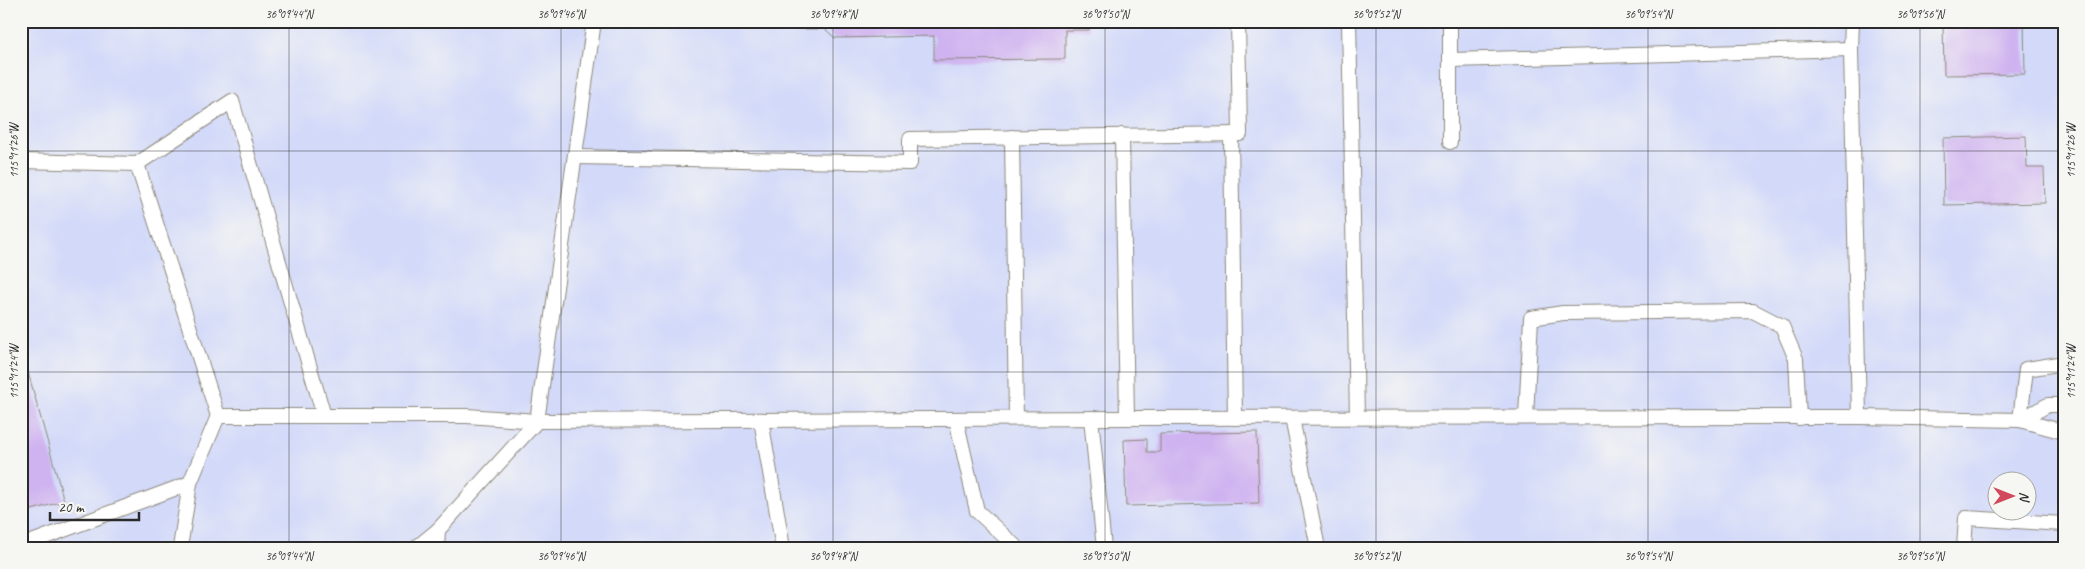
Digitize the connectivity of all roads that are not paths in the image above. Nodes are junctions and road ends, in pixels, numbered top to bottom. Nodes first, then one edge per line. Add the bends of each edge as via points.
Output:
1 (594, 21) edge
2 (1238, 21) edge
3 (1349, 21) edge
4 (1450, 21) edge
5 (1852, 21) edge
6 (1851, 49) junction
7 (1451, 60) junction
8 (1231, 134) junction
9 (1122, 135) junction
10 (1012, 137) junction
11 (1450, 142) dead end
12 (574, 157) junction
13 (21, 161) edge
14 (136, 164) junction
15 (2064, 363) edge
16 (2064, 405) edge
17 (218, 416) junction
18 (324, 416) junction
19 (1357, 417) junction
20 (1526, 417) junction
21 (1859, 417) junction
22 (956, 418) junction
23 (1016, 418) junction
24 (1091, 418) junction
25 (1127, 418) junction
26 (1235, 418) junction
27 (1292, 418) junction
28 (1799, 418) junction
29 (760, 420) junction
30 (2020, 420) junction
31 (537, 421) junction
32 (2064, 432) edge
33 (190, 483) junction
34 (2064, 524) edge
35 (438, 530) junction
36 (21, 546) edge
37 (180, 548) edge
38 (416, 548) edge
39 (437, 548) edge
40 (783, 548) edge
41 (1017, 548) edge
42 (1104, 548) edge
43 (1318, 548) edge
44 (1964, 548) edge

1 - 12 lane
2 - 8 lane via 1240,134
3 - 19 lane
4 - 7 lane
5 - 6 lane
6 - 7 lane
6 - 21 lane
7 - 11 lane
8 - 9 lane
8 - 26 lane
9 - 10 lane
9 - 25 lane
10 - 12 lane via 910,139 910,163
10 - 23 lane
12 - 31 lane
13 - 14 lane
14 - 17 lane
14 - 18 lane via 232,101
15 - 30 lane via 2026,369
16 - 30 lane via 2048,405
17 - 18 lane
17 - 33 lane
18 - 31 lane via 467,416
19 - 20 lane
19 - 27 lane
20 - 28 lane
20 - 28 lane via 1531,318 1563,313 1753,311 1782,326 1796,359
21 - 28 lane
21 - 30 lane
22 - 23 lane
22 - 29 lane
22 - 41 lane via 977,511
23 - 24 lane
24 - 25 lane
24 - 42 lane
25 - 26 lane
26 - 27 lane
27 - 43 lane
29 - 31 lane
29 - 40 lane
30 - 32 lane
31 - 35 lane
33 - 36 lane
33 - 37 lane
34 - 44 lane via 1966,518
35 - 38 lane
35 - 39 lane

